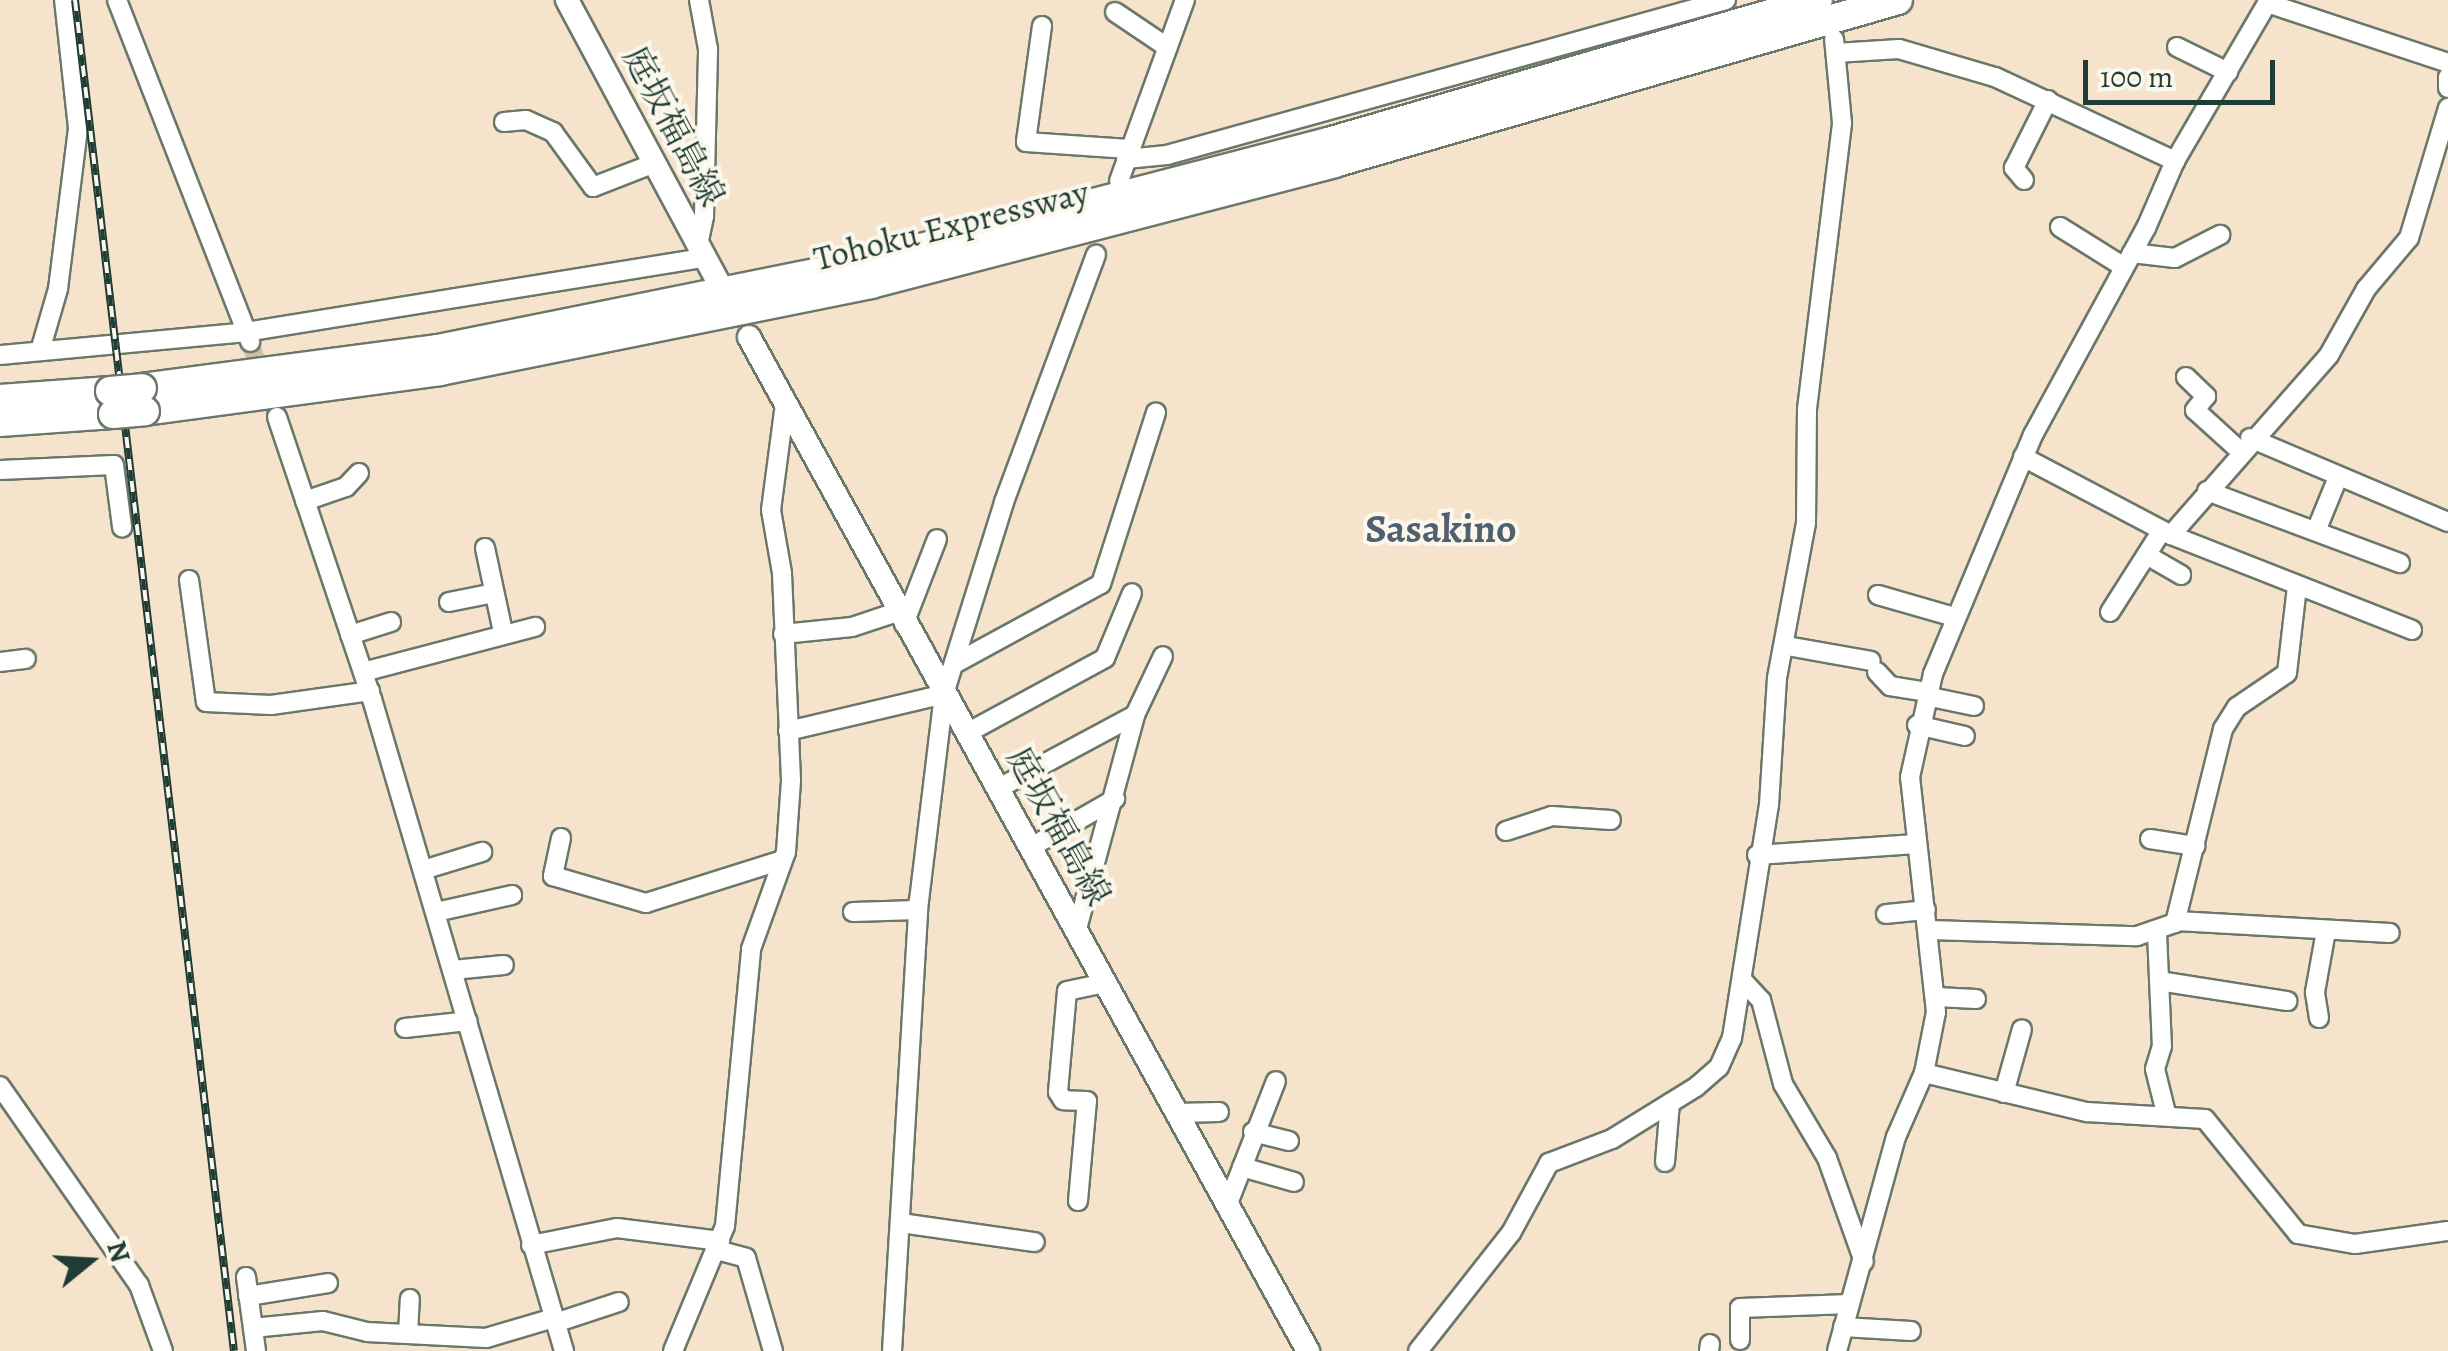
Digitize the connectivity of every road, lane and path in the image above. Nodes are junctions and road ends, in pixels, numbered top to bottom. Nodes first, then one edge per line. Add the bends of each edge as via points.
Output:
1 (64, 0) edge
2 (117, 0) edge
3 (567, 0) edge
4 (700, 0) edge
5 (1186, 0) edge
6 (1726, 0) edge
7 (1818, 0) edge
8 (1898, 0) edge
9 (2268, 2) edge
10 (1115, 12) dead end
11 (1042, 26) dead end
12 (1167, 47) junction
13 (2176, 47) dead end
14 (2448, 63) edge
15 (2228, 72) junction
16 (2448, 76) edge
17 (2448, 88) edge
18 (2048, 100) junction
19 (2448, 108) edge
20 (504, 122) dead end
21 (1128, 154) junction
22 (2175, 161) junction
23 (655, 163) junction
24 (2024, 180) dead end
25 (1119, 181) dead end
26 (2060, 228) dead end
27 (2220, 235) dead end
28 (701, 251) junction
29 (1096, 254) dead end
30 (2128, 260) junction
31 (719, 284) dead end
32 (248, 337) junction
33 (748, 337) dead end
34 (40, 351) junction
35 (0, 355) edge
36 (2186, 378) dead end
37 (0, 399) edge
38 (143, 400) junction
39 (112, 403) junction
40 (785, 404) junction
41 (1156, 414) dead end
42 (277, 417) tunnel mouth
43 (0, 422) edge
44 (2245, 444) junction
45 (2023, 457) junction
46 (0, 470) edge
47 (359, 474) dead end
48 (2338, 478) junction
49 (2207, 491) junction
50 (306, 501) junction
51 (2448, 522) edge
52 (122, 527) dead end
53 (2316, 532) junction
54 (2166, 534) junction
55 (938, 539) dead end
56 (485, 548) dead end
57 (2150, 557) junction
58 (2400, 563) dead end
59 (2181, 575) dead end
60 (189, 580) dead end
61 (2297, 586) junction
62 (494, 593) junction
63 (1132, 593) dead end
64 (1878, 595) dead end
65 (450, 602) dead end
66 (2110, 612) dead end
67 (1954, 617) junction
68 (901, 618) junction
69 (391, 622) dead end
70 (535, 627) dead end
71 (2412, 630) dead end
72 (502, 632) junction
73 (782, 634) junction
74 (350, 636) junction
75 (1787, 646) junction
76 (1163, 656) dead end
77 (26, 659) dead end
78 (0, 662) edge
79 (954, 664) junction
80 (363, 672) junction
81 (370, 692) junction
82 (944, 694) junction
83 (1927, 694) junction
84 (1974, 706) dead end
85 (1135, 715) junction
86 (1917, 725) junction
87 (788, 731) junction
88 (967, 733) junction
89 (1965, 736) dead end
90 (999, 788) junction
91 (1115, 799) junction
92 (1611, 820) dead end
93 (1506, 832) dead end
94 (561, 838) dead end
95 (2150, 839) dead end
96 (1916, 844) junction
97 (2194, 846) junction
98 (1031, 847) junction
99 (482, 852) dead end
100 (1757, 855) junction
101 (782, 860) junction
102 (423, 870) junction
103 (512, 895) dead end
104 (918, 910) junction
105 (1926, 910) junction
106 (436, 912) junction
107 (853, 912) dead end
108 (1886, 914) dead end
109 (2176, 921) junction
110 (1077, 929) junction
111 (1928, 930) junction
112 (2326, 931) junction
113 (2157, 933) junction
114 (2390, 933) dead end
115 (504, 965) dead end
116 (453, 970) junction
117 (2159, 980) junction
118 (1744, 982) junction
119 (1106, 983) junction
120 (1937, 998) junction
121 (1976, 998) dead end
122 (2287, 1001) dead end
123 (2320, 1018) dead end
124 (468, 1021) junction
125 (405, 1028) dead end
126 (2022, 1029) dead end
127 (1924, 1074) junction
128 (1276, 1081) dead end
129 (0, 1086) edge
130 (2004, 1093) junction
131 (1670, 1103) junction
132 (1218, 1112) dead end
133 (1177, 1113) junction
134 (2166, 1114) junction
135 (1253, 1132) junction
136 (1289, 1141) dead end
137 (1665, 1162) dead end
138 (1242, 1168) junction
139 (1294, 1182) dead end
140 (1078, 1201) dead end
141 (1227, 1206) junction
142 (901, 1223) junction
143 (2448, 1231) edge
144 (1036, 1242) dead end
145 (531, 1245) junction
146 (718, 1245) junction
147 (1864, 1262) junction
148 (328, 1283) dead end
149 (410, 1299) dead end
150 (619, 1302) dead end
151 (1850, 1304) junction
152 (554, 1321) junction
153 (253, 1328) junction
154 (1844, 1328) junction
155 (355, 1330) junction
156 (1911, 1331) dead end
157 (408, 1334) junction
158 (1740, 1340) dead end
159 (163, 1351) edge
160 (256, 1351) edge
161 (358, 1351) edge
162 (564, 1351) edge
163 (673, 1351) edge
164 (773, 1351) edge
165 (892, 1351) edge
166 (1308, 1351) edge
167 (1418, 1351) edge
168 (1837, 1351) edge

1 - 34 street via 78,128 58,289
2 - 32 street
3 - 23 main road, 庭坂福島線
4 - 28 street via 708,50
5 - 12 street
6 - 21 street via 1167,155
7 - 38 highway, Tohoku Expressway via 1310,147 862,264
8 - 38 highway, Tohoku Expressway via 1296,173 871,284 440,371
9 - 14 street
9 - 15 street
10 - 12 street
11 - 21 street via 1026,142
12 - 21 street
13 - 15 street
15 - 22 street
16 - 17 street
18 - 22 street
18 - 24 street via 2014,168
18 - 75 street via 1913,52 1835,46 1842,122 1809,390 1806,523
19 - 44 street via 2409,238 2366,289 2329,355
20 - 23 street via 526,120 553,132 593,187
21 - 25 street
22 - 30 street
23 - 28 main road, 庭坂福島線
26 - 30 street
27 - 30 street via 2175,258
28 - 31 main road, 庭坂福島線
28 - 32 street
29 - 79 street via 1004,502
30 - 45 street
32 - 34 street
33 - 40 main road, 庭坂福島線
34 - 35 street
36 - 44 street via 2206,396 2195,410
37 - 39 highway, Tohoku Expressway
38 - 39 highway, Tohoku Expressway, bridge
39 - 43 highway, Tohoku Expressway
40 - 68 main road, 庭坂福島線
40 - 73 street via 771,510 782,573
41 - 79 street via 1101,584
42 - 50 street
44 - 48 street
44 - 49 street
45 - 54 street
45 - 67 street
46 - 52 street via 114,465
47 - 50 street
48 - 51 street
48 - 53 street
49 - 53 street
49 - 54 street
50 - 74 street
53 - 58 street
54 - 57 street
54 - 61 street
55 - 68 street
56 - 62 street
57 - 59 street
57 - 66 street
60 - 81 street via 206,702 272,704
61 - 71 street
61 - 97 street via 2287,673 2236,707 2223,728
62 - 65 street
62 - 72 street
63 - 88 street via 1105,658
64 - 67 street
67 - 83 street
68 - 73 street
68 - 82 main road, 庭坂福島線
69 - 74 street
70 - 72 street
72 - 80 street
73 - 87 street
74 - 80 street
75 - 83 street via 1874,667 1890,686
75 - 100 street via 1777,678 1770,791
76 - 85 street
77 - 78 street
79 - 82 street
80 - 81 street
81 - 102 street
82 - 87 street
82 - 88 main road, 庭坂福島線
82 - 104 street
83 - 84 street
83 - 86 street
85 - 90 street
85 - 91 street
86 - 89 street
86 - 96 street via 1910,777
87 - 101 street
88 - 90 main road, 庭坂福島線
90 - 98 main road, 庭坂福島線
91 - 98 street
91 - 110 street
92 - 93 street via 1552,816
94 - 101 street via 553,876 646,903
95 - 97 street
96 - 100 street
96 - 105 street
97 - 109 street
98 - 110 main road, 庭坂福島線
99 - 102 street
100 - 118 street
101 - 146 street via 751,949 736,1147
102 - 106 street
103 - 106 street
104 - 107 street
104 - 142 street
105 - 108 street
105 - 111 street
106 - 116 street
109 - 112 street
109 - 113 street
110 - 119 main road, 庭坂福島線
111 - 113 street via 2004,936
111 - 120 street
112 - 114 street
112 - 123 street via 2315,992
113 - 117 street
115 - 116 street
116 - 124 street
117 - 122 street
117 - 134 street via 2162,1046 2155,1069
118 - 131 street via 1718,1067
118 - 147 street via 1761,1000 1783,1084 1827,1158
119 - 133 main road, 庭坂福島線
119 - 140 street via 1067,991 1058,1092 1062,1100 1087,1102
120 - 121 street
120 - 127 street
124 - 125 street
124 - 145 street
126 - 130 street
127 - 130 street
127 - 147 street via 1896,1137
128 - 135 street
129 - 159 street via 140,1285
130 - 134 street via 2087,1112
131 - 137 street
131 - 167 street via 1612,1139 1550,1163 1511,1233
132 - 133 street
133 - 141 main road, 庭坂福島線
134 - 143 street via 2212,1123 2298,1234 2355,1244
135 - 136 street
135 - 138 street
138 - 139 street
138 - 141 street
141 - 166 main road, 庭坂福島線
142 - 144 street
142 - 165 street
145 - 146 street via 617,1228
145 - 152 street
146 - 163 street
146 - 164 street via 746,1258
147 - 151 street
148 - 153 street via 247,1287
149 - 157 street
150 - 152 street
151 - 154 street
151 - 158 street via 1740,1308
152 - 157 street via 486,1338
152 - 162 street
153 - 155 street via 323,1321
153 - 160 street
154 - 156 street
154 - 168 street
155 - 157 street
155 - 161 street

